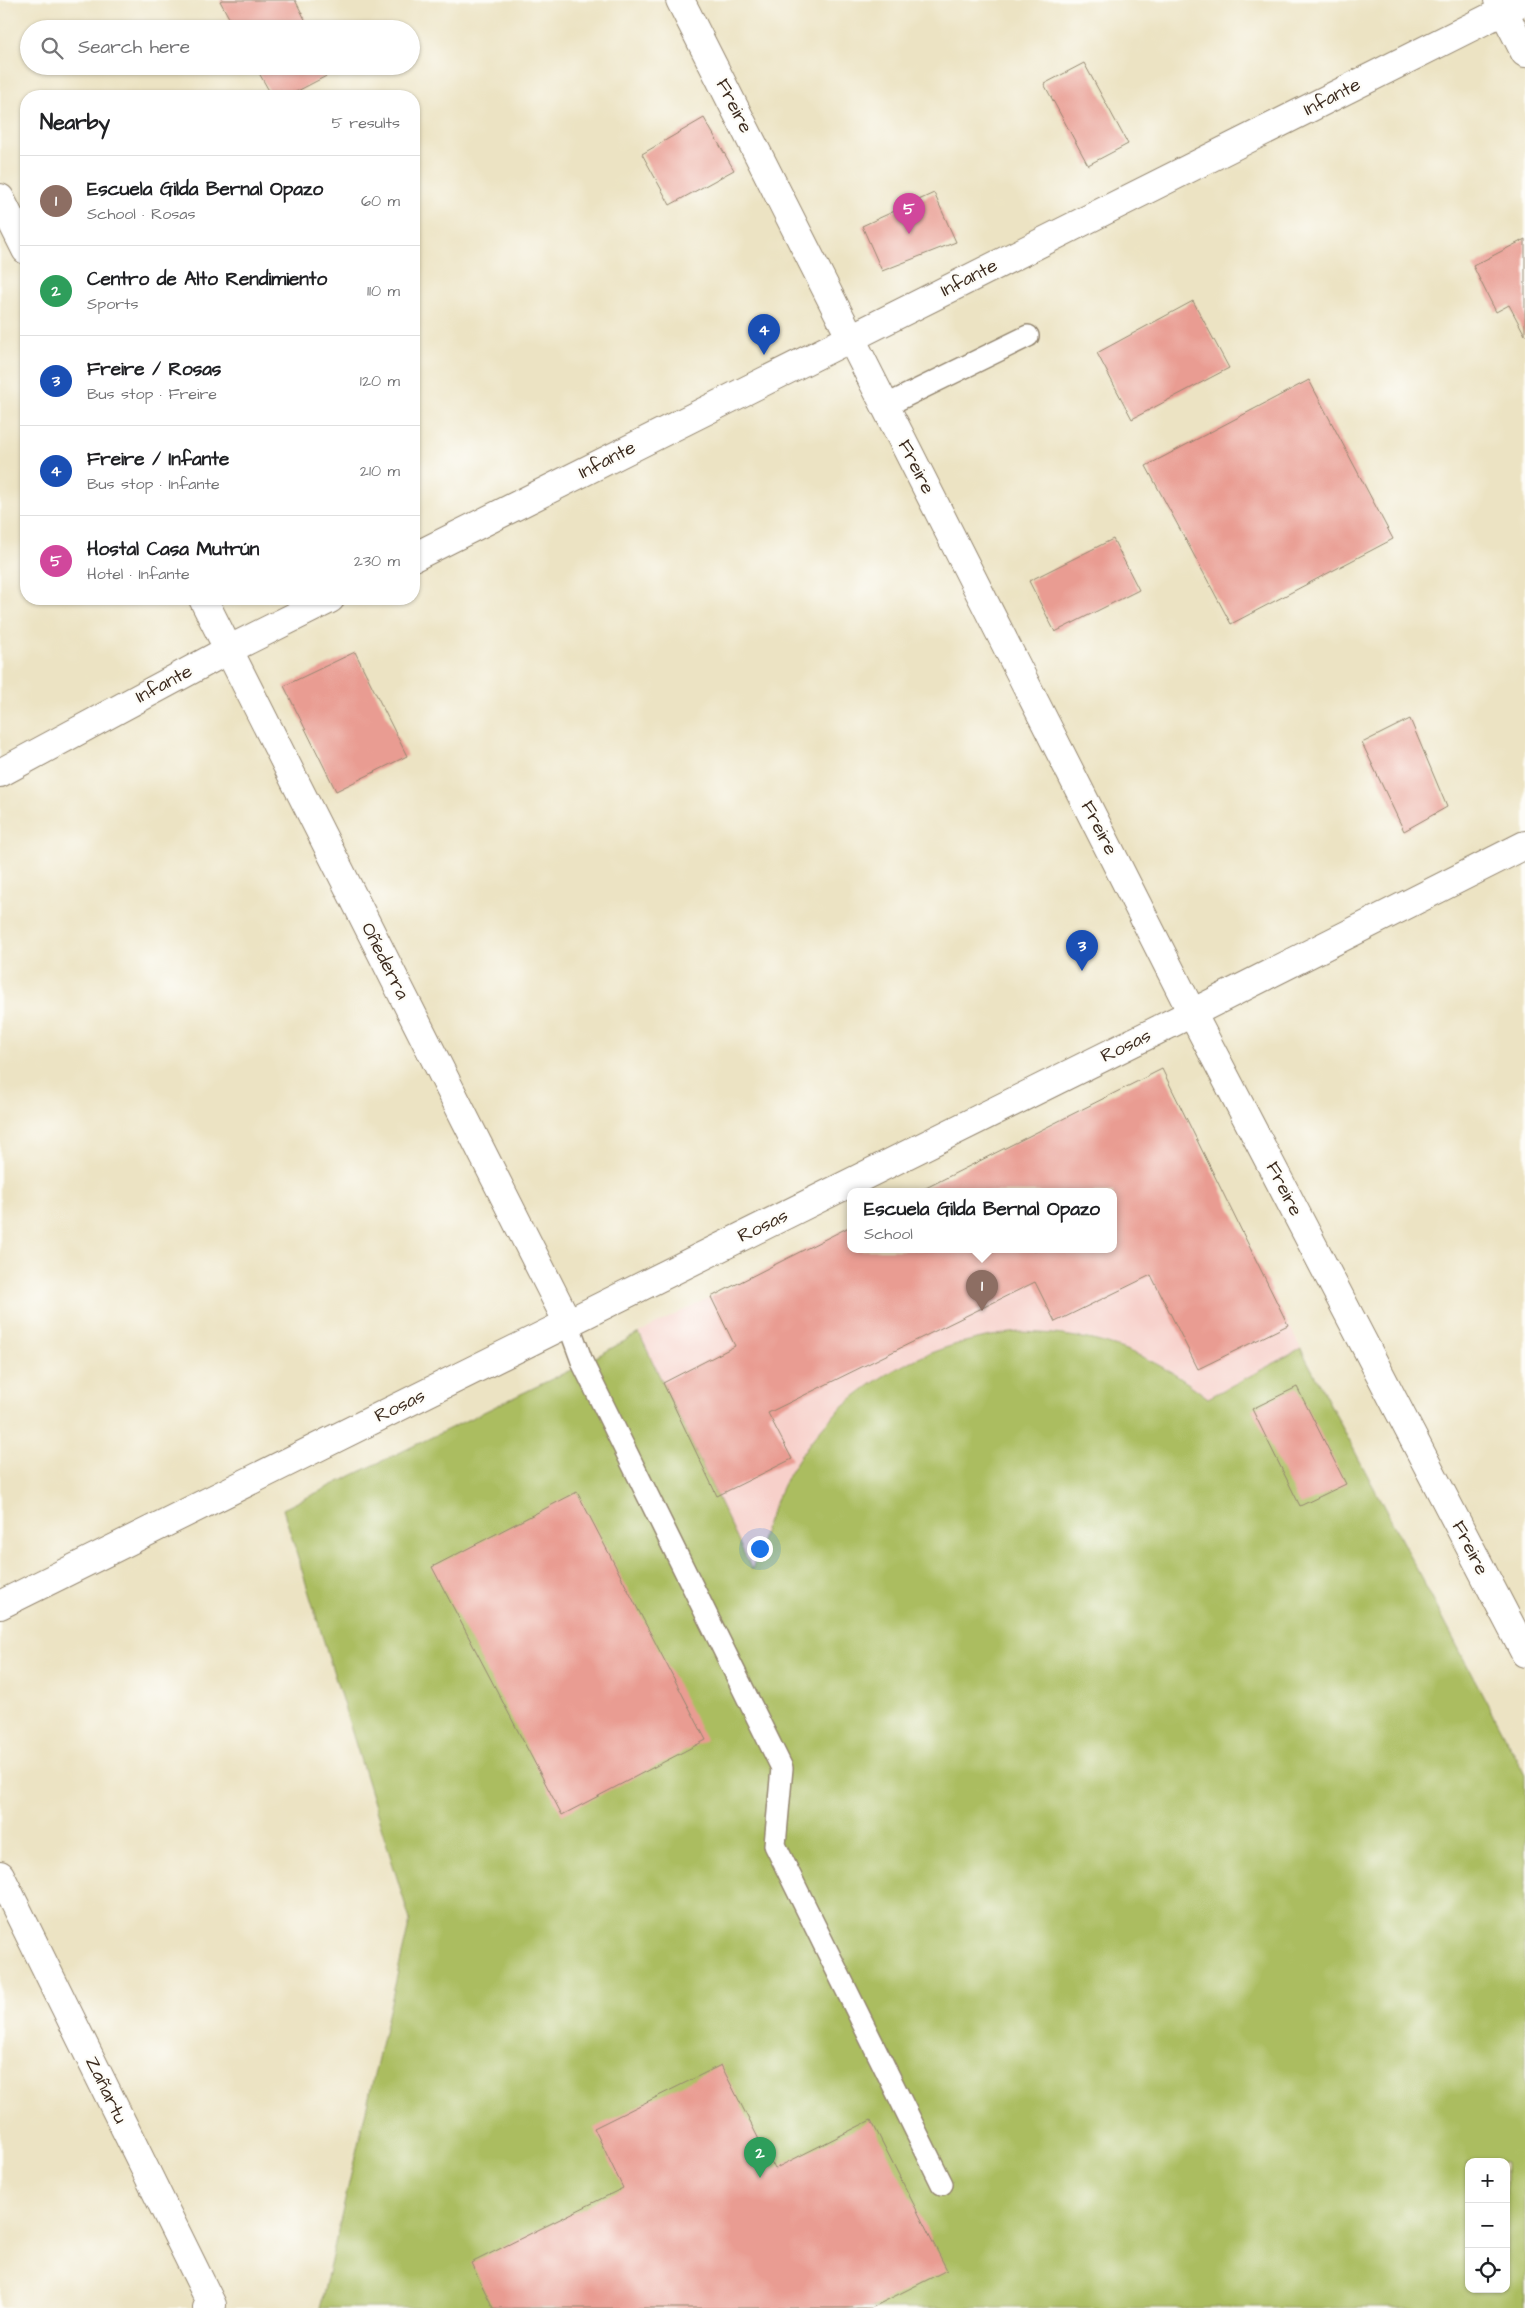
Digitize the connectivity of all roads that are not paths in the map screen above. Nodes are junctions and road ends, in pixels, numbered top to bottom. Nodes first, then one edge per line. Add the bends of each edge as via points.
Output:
1 (680, 0) edge
2 (1509, 4) edge
3 (1525, 53) edge
4 (0, 198) edge
5 (20, 238) edge
6 (1028, 336) dead end
7 (851, 338) junction
8 (885, 406) junction
9 (420, 554) edge
10 (205, 605) edge
11 (318, 605) edge
12 (228, 650) junction
13 (0, 773) edge
14 (1525, 845) edge
15 (1192, 1013) junction
16 (568, 1323) junction
17 (0, 1605) edge
18 (1525, 1651) edge
19 (0, 1875) edge
20 (942, 2184) dead end
21 (209, 2307) edge

1 - 7 street, Freire
2 - 3 street
2 - 7 street, Infante
4 - 5 street
6 - 8 lane
7 - 8 street, Freire
7 - 9 street, Infante
8 - 15 street, Freire
10 - 12 street, Oñederra
11 - 12 street, Infante
12 - 13 street, Infante
12 - 16 street, Oñederra
14 - 15 street, Rosas
15 - 16 street, Rosas
15 - 18 street, Freire
16 - 17 street, Rosas
16 - 20 lane via 583,1364 782,1768 775,1845
19 - 21 street, Zañartu

